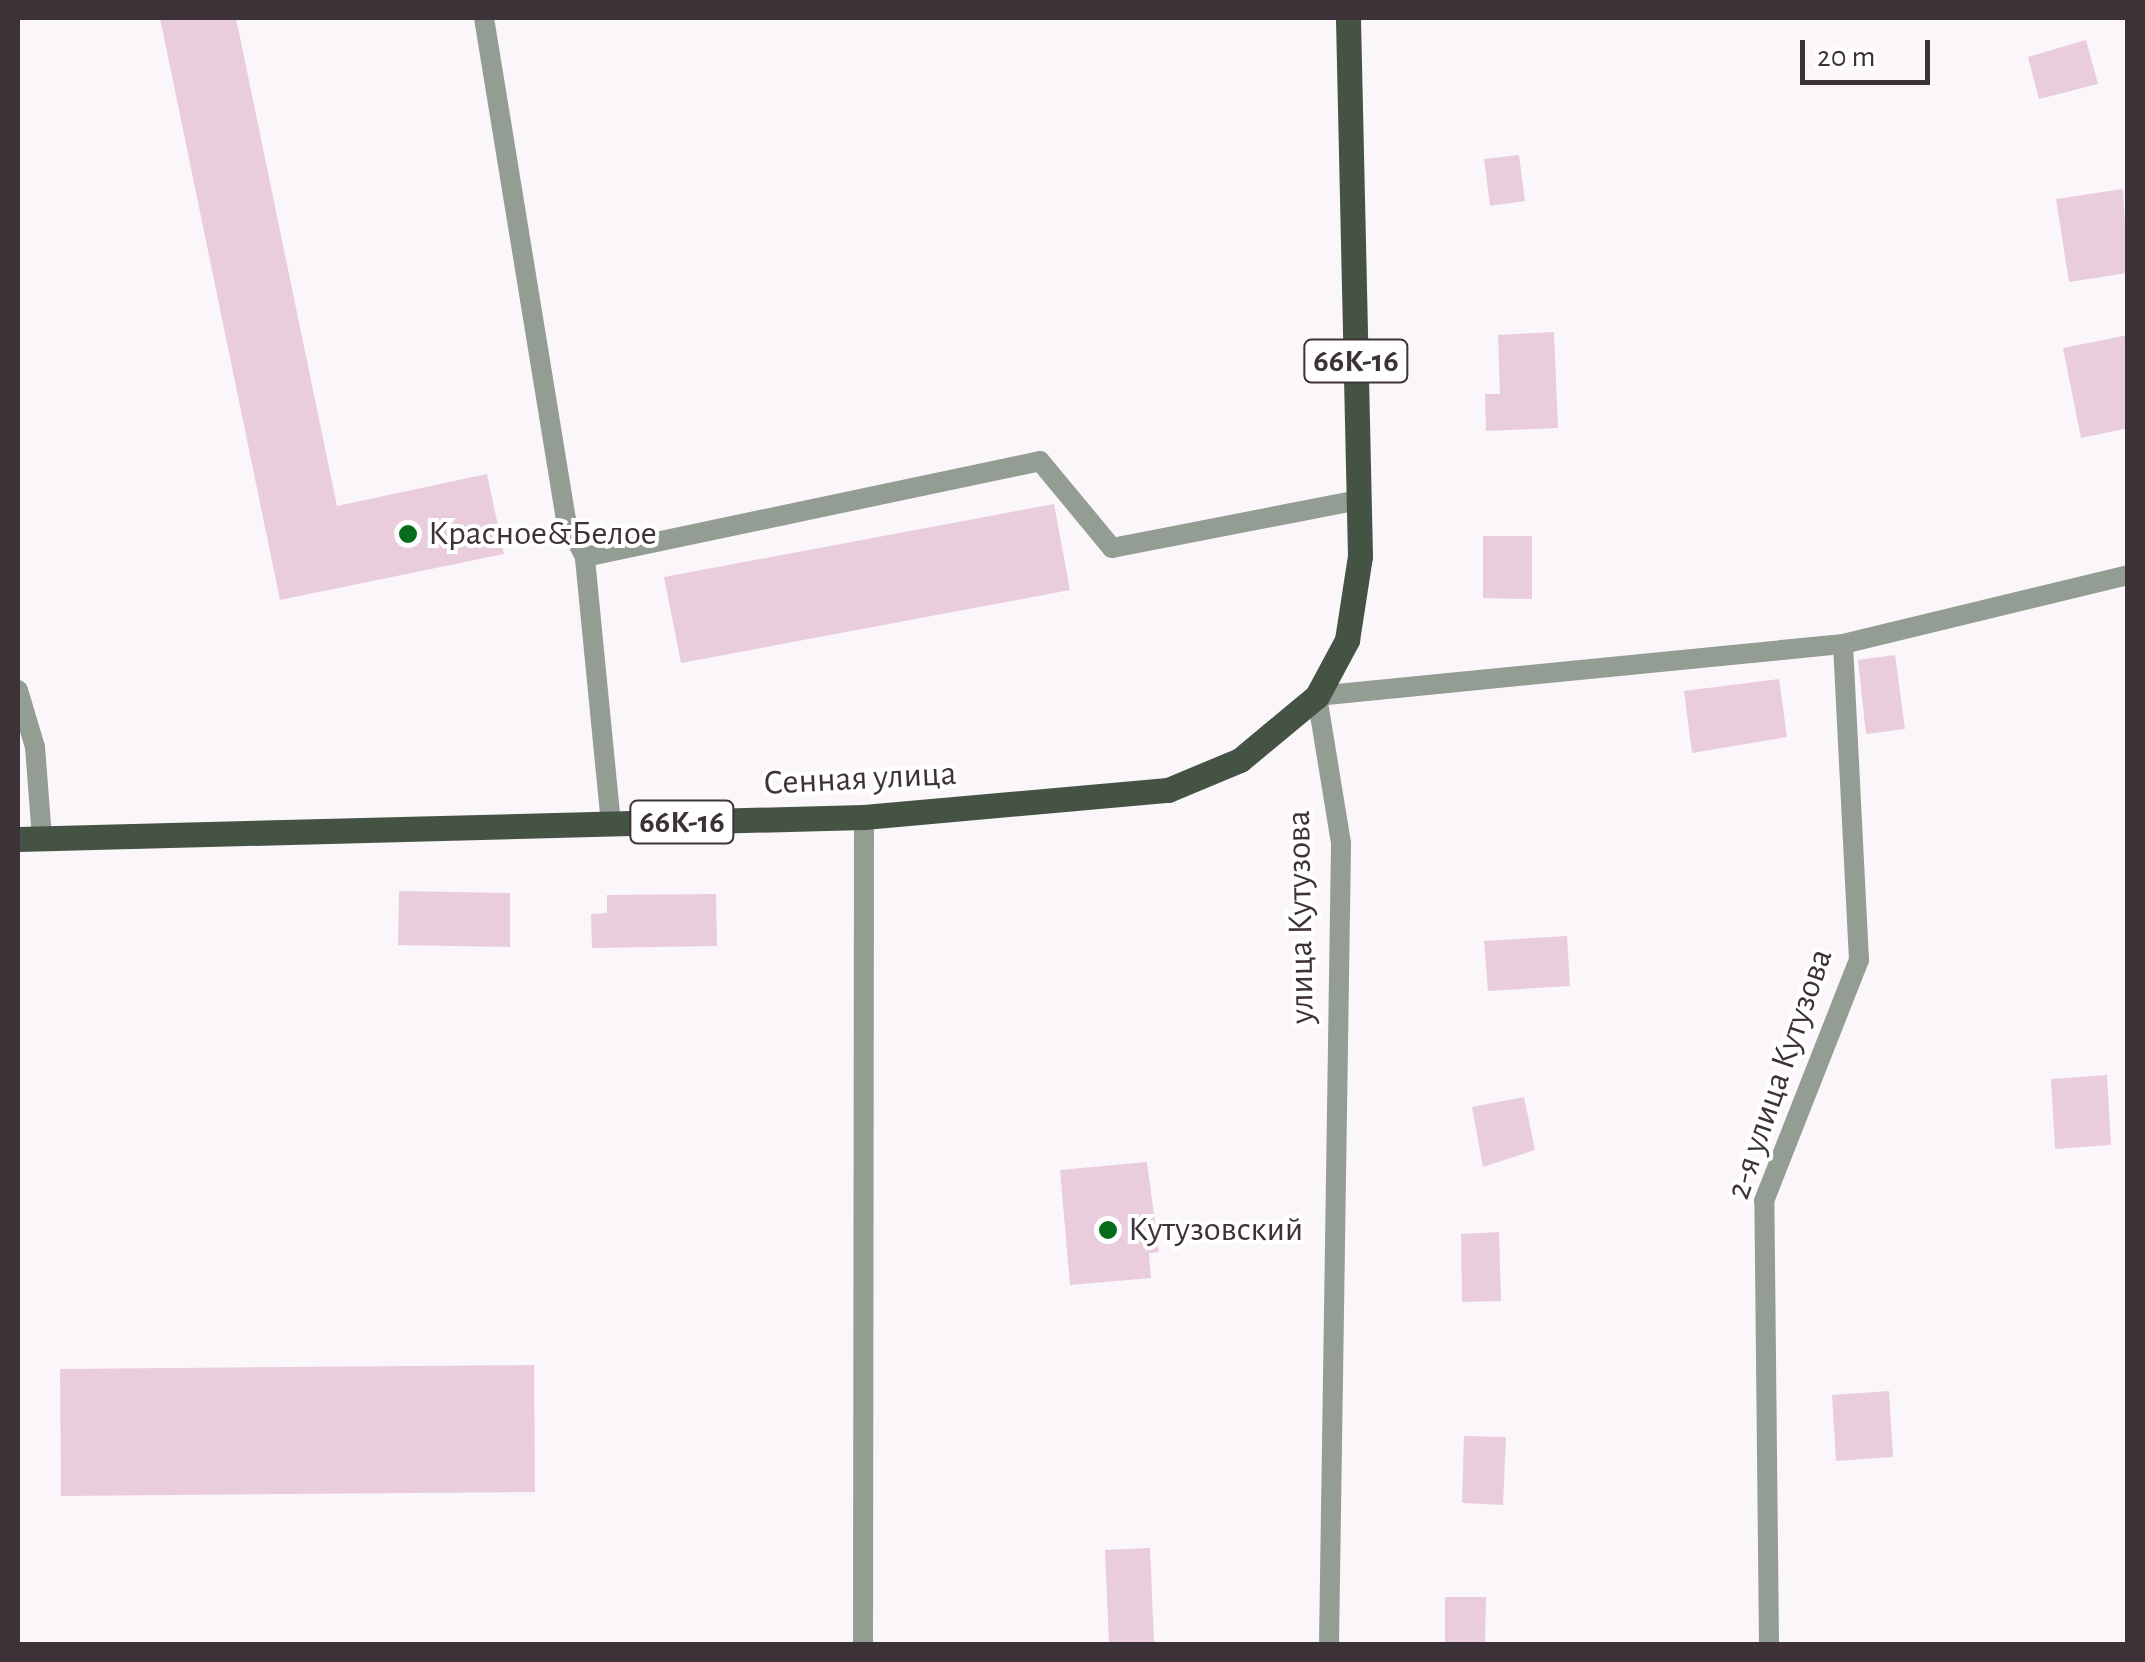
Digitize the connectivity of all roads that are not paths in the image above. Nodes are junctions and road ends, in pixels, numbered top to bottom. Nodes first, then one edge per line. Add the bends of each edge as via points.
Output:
1 (484, 18) edge
2 (1348, 18) edge
3 (1359, 500) junction
4 (585, 557) junction
5 (2128, 575) edge
6 (1843, 644) junction
7 (18, 690) edge
8 (1317, 696) junction
9 (864, 817) junction
10 (611, 824) junction
11 (30, 839) edge
12 (863, 1644) edge
13 (1329, 1644) edge
14 (1769, 1644) edge

1 - 4 street via 566,520
2 - 3 main road, 66К-16
3 - 4 street via 1112,548 1040,461
3 - 8 main road, 66К-16 via 1348,640
4 - 10 street
5 - 6 street
6 - 8 street
6 - 14 street, 2-я улица Кутузова via 1859,960 1764,1201
7 - 11 street via 35,747
8 - 9 main road, Сенная улица / 66К-16 via 1240,760 1168,790
8 - 13 street, улица Кутузова via 1342,842
9 - 10 main road, Сенная улица / 66К-16
9 - 12 street
10 - 11 main road, Сенная улица / 66К-16

